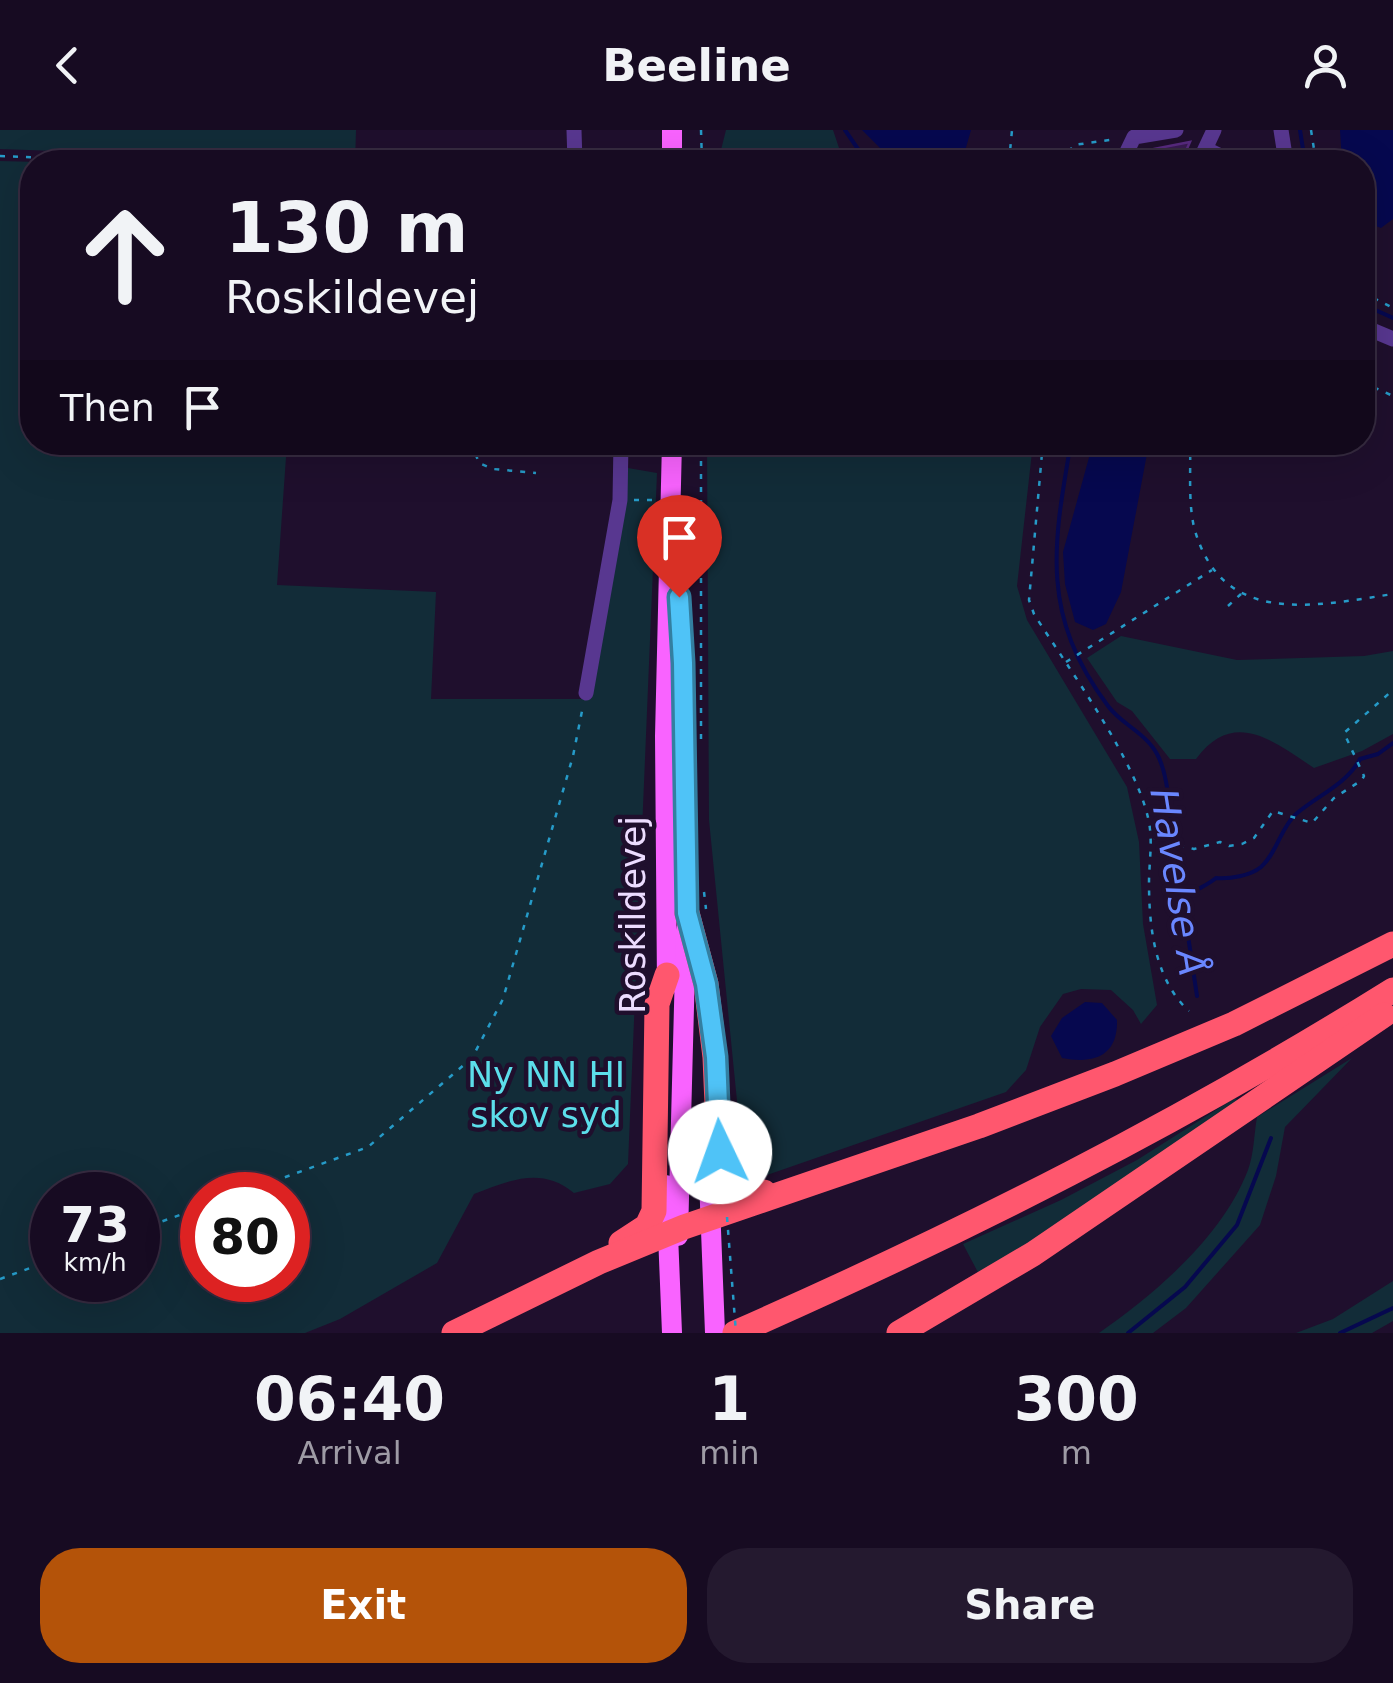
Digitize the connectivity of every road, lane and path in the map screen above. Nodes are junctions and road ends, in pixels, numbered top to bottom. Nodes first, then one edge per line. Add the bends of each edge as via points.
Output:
1 (1176, 130) edge
2 (1134, 137) junction
3 (1071, 150) edge
4 (1128, 150) edge
5 (476, 455) edge
6 (621, 455) edge
7 (672, 455) edge
8 (701, 455) edge
9 (1042, 455) edge
10 (1190, 455) edge
11 (536, 472) dead end
12 (672, 498) junction
13 (620, 500) junction
14 (1212, 570) junction
15 (1242, 593) junction
16 (1393, 594) edge
17 (1228, 606) dead end
18 (1065, 663) junction
19 (1393, 690) edge
20 (586, 693) joint
21 (700, 739) dead end
22 (1150, 838) junction
23 (704, 888) dead end
24 (698, 918) junction
25 (1393, 944) edge
26 (667, 975) junction
27 (1393, 990) edge
28 (1393, 1009) edge
29 (1188, 1012) dead end
30 (917, 1147) junction
31 (298, 1172) edge
32 (719, 1218) junction
33 (672, 1232) junction
34 (30, 1268) edge
35 (0, 1279) edge
36 (444, 1333) edge
37 (454, 1333) edge
38 (672, 1333) edge
39 (684, 1333) edge
40 (715, 1333) edge
41 (736, 1333) edge
42 (899, 1333) edge

1 - 2 street
2 - 3 path
2 - 4 street
5 - 11 path via 493,469
6 - 13 street
7 - 12 main road, Roskildevej
8 - 21 path
9 - 18 path via 1028,600
10 - 14 path via 1193,524
12 - 13 path
12 - 24 main road, Roskildevej
12 - 26 main road, Roskildevej
13 - 20 street
14 - 15 path
14 - 18 path
15 - 16 path via 1280,606
15 - 17 path
18 - 22 path via 1146,802
19 - 22 path via 1344,733 1364,776 1312,823 1273,811 1254,838 1229,846 1194,849
20 - 31 path via 503,999 472,1058 368,1146
22 - 29 path via 1149,886 1163,980
23 - 24 path
24 - 30 highway via 716,1057 720,1175 731,1191 750,1196
24 - 32 main road, Roskildevej
24 - 33 main road, Roskildevej via 682,1200
25 - 30 highway via 1217,1031
26 - 33 main road, Roskildevej
26 - 36 highway via 657,1004 656,1191 647,1226
27 - 41 highway via 1268,1068 1090,1165
28 - 42 highway via 1033,1254
30 - 32 highway
32 - 33 highway
32 - 40 main road, Roskildevej
32 - 41 path, bridge
33 - 37 highway
33 - 38 main road, Roskildevej
33 - 39 main road, Roskildevej
34 - 35 path

